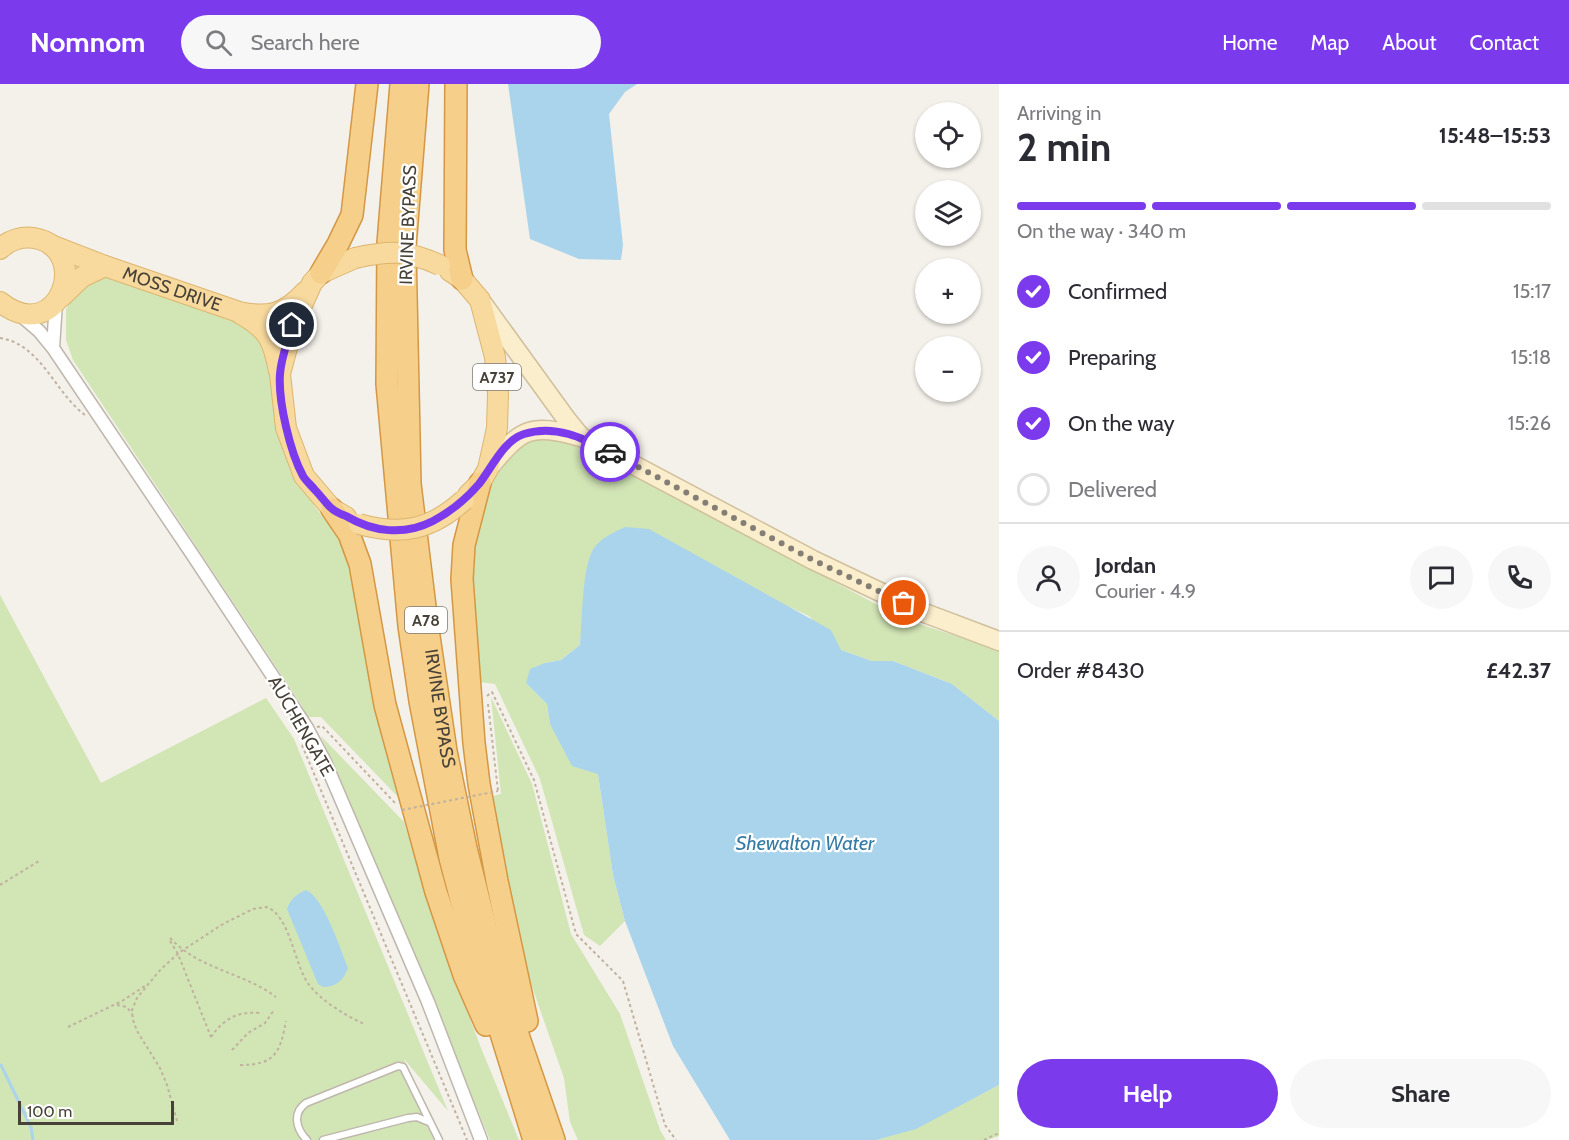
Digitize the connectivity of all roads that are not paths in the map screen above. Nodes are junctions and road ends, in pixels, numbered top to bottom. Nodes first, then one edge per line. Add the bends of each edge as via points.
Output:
1 (367, 84) edge
2 (401, 84) edge
3 (418, 84) edge
4 (456, 84) edge
5 (0, 231) edge
6 (24, 237) junction
7 (51, 245) junction
8 (0, 249) edge
9 (105, 267) junction
10 (317, 278) junction
11 (462, 279) junction
12 (480, 300) junction
13 (57, 301) junction
14 (0, 302) edge
15 (238, 312) junction
16 (18, 314) junction
17 (53, 348) junction
18 (280, 374) junction
19 (582, 437) junction
20 (484, 476) junction
21 (332, 509) junction
22 (999, 641) edge
23 (526, 1119) junction
24 (429, 1123) junction
25 (307, 1140) edge
26 (323, 1140) edge
27 (439, 1140) edge
28 (481, 1140) edge
29 (534, 1140) edge
30 (556, 1140) edge

1 - 10 highway via 351,215
2 - 23 highway, IRVINE BYPASS / A78 via 388,243 387,384 409,626 450,858
3 - 30 highway, IRVINE BYPASS / A78 via 405,247 410,484 427,623 446,751 466,848 491,948
4 - 11 highway via 455,250
5 - 6 main road, A737
6 - 7 main road, A737
6 - 8 main road
7 - 9 main road, MOSS DRIVE / A737
7 - 13 main road via 63,259 66,276
9 - 13 main road, MOSS DRIVE via 82,277
9 - 15 main road, MOSS DRIVE / A737
10 - 11 main road, A737, bridge via 355,258 395,252 417,254
10 - 15 main road, MOSS DRIVE / A737 via 295,302 276,314
10 - 18 main road, A737 via 292,325
11 - 12 main road, A737
12 - 19 main road
12 - 20 main road, A737 via 495,357 498,393 497,428
13 - 16 main road via 38,313
13 - 17 street
14 - 16 main road
15 - 18 main road, MOSS DRIVE / A737 via 266,333
16 - 17 street, AUCHENGATE
17 - 28 street, AUCHENGATE via 307,728 428,1002
18 - 21 main road, A737 via 286,428 294,452 304,476
19 - 20 main road via 538,430 520,434
19 - 22 main road via 813,560 922,612
20 - 21 main road, A737, bridge via 464,500 436,520 404,531 359,524
20 - 30 highway via 464,545 462,579 476,763 511,952
21 - 23 highway via 349,534 360,564 385,705 436,892 464,975
23 - 29 highway, IRVINE BYPASS / A78
24 - 25 lane via 403,1067 398,1066 299,1108 297,1125
24 - 26 lane via 417,1117 408,1118
24 - 27 lane

